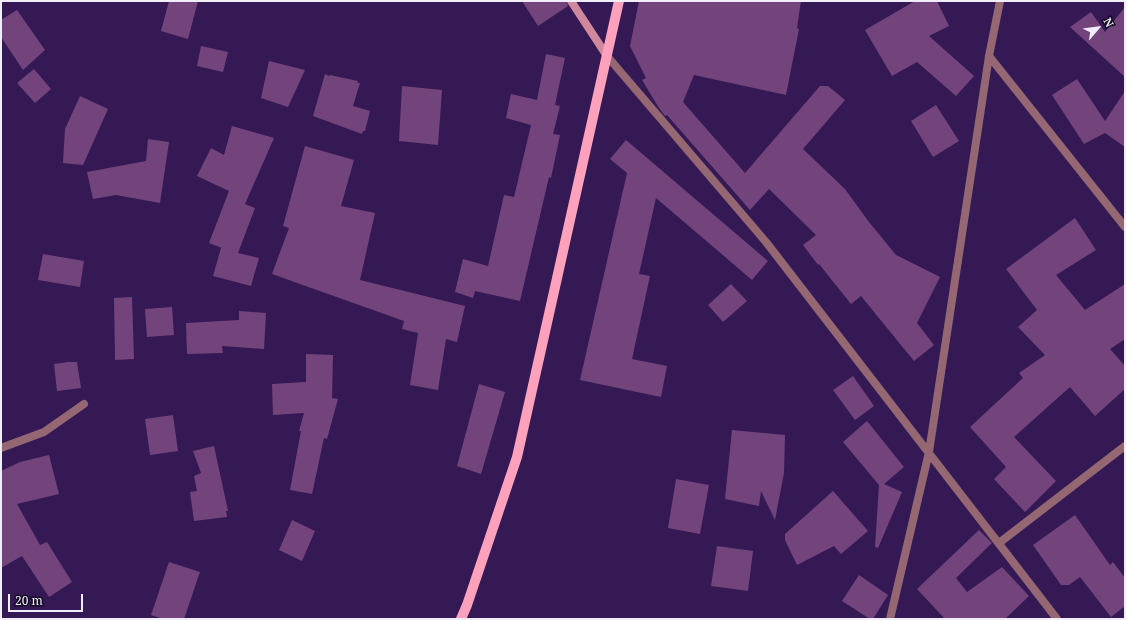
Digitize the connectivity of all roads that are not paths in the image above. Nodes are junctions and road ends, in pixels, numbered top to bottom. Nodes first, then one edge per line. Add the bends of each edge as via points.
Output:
1 (571, 1) edge
2 (619, 1) edge
3 (1000, 1) edge
4 (607, 56) junction
5 (989, 56) junction
6 (1125, 227) edge
7 (84, 404) dead end
8 (1125, 446) edge
9 (1, 448) edge
10 (929, 452) junction
11 (999, 543) junction
12 (461, 619) edge
13 (890, 619) edge
14 (1057, 619) edge

1 - 4 street
2 - 4 main road
3 - 5 street
4 - 10 street via 766,242
4 - 12 main road via 517,457 468,605
5 - 6 street
5 - 10 street
7 - 9 street via 44,432
8 - 11 street
10 - 11 street
10 - 13 street
11 - 14 street

